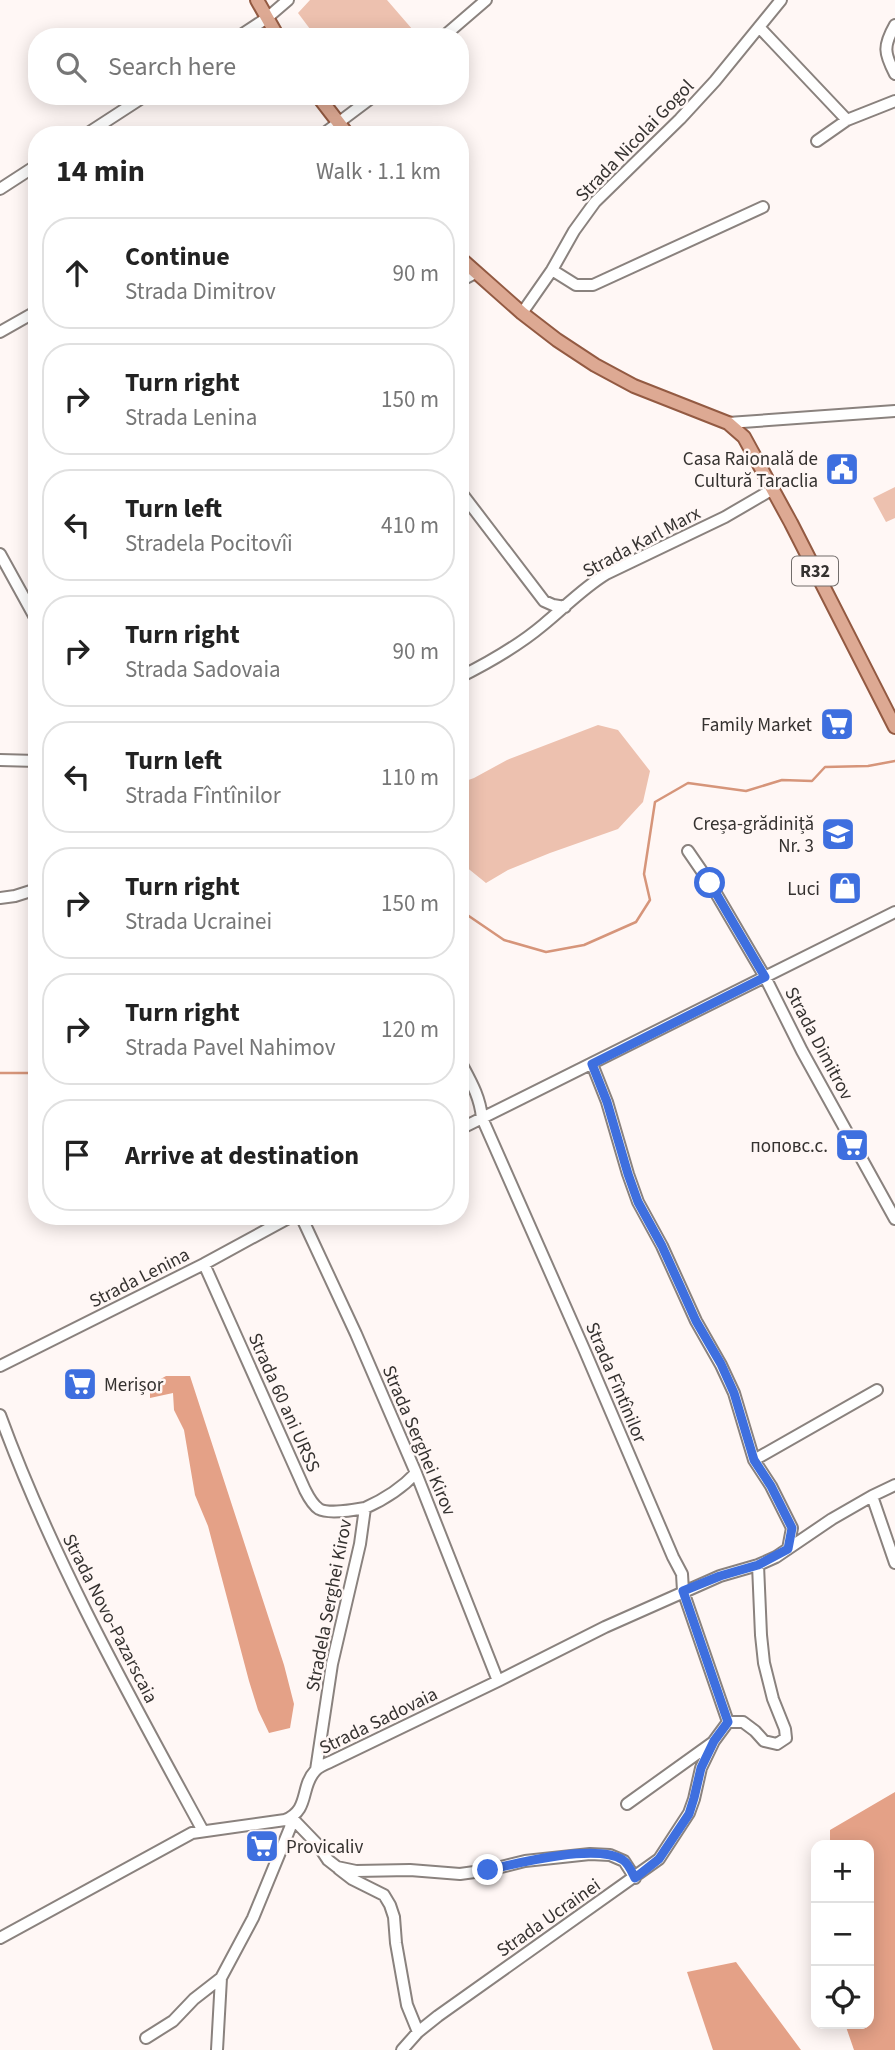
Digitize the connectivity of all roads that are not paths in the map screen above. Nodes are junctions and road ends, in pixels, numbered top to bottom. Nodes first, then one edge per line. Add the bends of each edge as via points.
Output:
1 (257, 0) edge
2 (288, 0) edge
3 (486, 0) edge
4 (781, 0) edge
5 (267, 18) junction
6 (895, 25) edge
7 (759, 27) junction
8 (252, 28) edge
9 (273, 28) edge
10 (453, 28) edge
11 (895, 74) edge
12 (895, 101) edge
13 (131, 105) edge
14 (325, 105) edge
15 (362, 105) edge
16 (847, 120) junction
17 (338, 123) junction
18 (99, 126) edge
19 (334, 126) edge
20 (340, 126) edge
21 (817, 141) dead end
22 (28, 172) edge
23 (0, 189) edge
24 (762, 207) dead end
25 (469, 267) edge
26 (552, 270) junction
27 (475, 273) junction
28 (469, 276) edge
29 (522, 313) junction
30 (28, 315) edge
31 (0, 332) edge
32 (895, 411) edge
33 (728, 424) junction
34 (773, 489) junction
35 (469, 503) edge
36 (0, 554) edge
37 (28, 605) edge
38 (565, 607) junction
39 (469, 672) edge
40 (895, 726) edge
41 (0, 760) edge
42 (28, 761) edge
43 (688, 851) dead end
44 (28, 891) edge
45 (0, 898) edge
46 (895, 912) edge
47 (765, 977) junction
48 (592, 1064) junction
49 (469, 1078) edge
50 (482, 1118) junction
51 (469, 1124) edge
52 (895, 1219) edge
53 (276, 1225) edge
54 (305, 1225) edge
55 (204, 1264) junction
56 (0, 1366) edge
57 (877, 1390) dead end
58 (0, 1415) edge
59 (754, 1460) junction
60 (416, 1473) junction
61 (895, 1485) edge
62 (872, 1496) junction
63 (365, 1508) junction
64 (788, 1549) junction
65 (895, 1563) edge
66 (758, 1565) junction
67 (683, 1591) junction
68 (498, 1681) junction
69 (728, 1722) junction
70 (714, 1741) junction
71 (316, 1770) junction
72 (626, 1804) dead end
73 (292, 1818) junction
74 (203, 1831) junction
75 (337, 1867) junction
76 (635, 1878) junction
77 (0, 1938) edge
78 (220, 1978) junction
79 (418, 2032) junction
80 (146, 2038) dead end
81 (217, 2050) edge
82 (402, 2050) edge

1 - 5 main road
2 - 5 street
3 - 10 street
4 - 7 street, Strada Nicolai Gogol
5 - 8 street
5 - 9 main road
6 - 11 street via 885,52
7 - 16 street
7 - 26 street, Strada Nicolai Gogol via 680,119 596,202
12 - 16 street
13 - 18 street
14 - 17 main road
15 - 17 street
16 - 21 street
17 - 19 street
17 - 20 main road
22 - 23 street
24 - 26 street via 593,285 576,285
25 - 27 main road, R32
26 - 29 street, Strada Nicolai Gogol
27 - 28 street
27 - 29 main road, R32
29 - 33 main road, R32 via 595,365
30 - 31 street
32 - 33 street
33 - 34 main road, R32 via 744,437
34 - 38 street, Strada Karl Marx via 606,574
34 - 40 main road, R32
35 - 38 street via 544,601
36 - 37 street
38 - 39 street, Strada Karl Marx
41 - 42 street
43 - 47 street, Strada Dimitrov
44 - 45 street
46 - 47 street
47 - 48 street
47 - 52 street, Strada Dimitrov
48 - 50 street
48 - 59 street via 638,1202 721,1364
49 - 50 street, Strada Fîntînilor
50 - 51 street
50 - 67 street, Strada Fîntînilor via 682,1574
53 - 55 street, Strada Lenina
54 - 60 street, Strada Serghei Kirov
55 - 56 street, Strada Lenina
55 - 63 street, Strada 60 ani URSS via 311,1500 318,1509 329,1511
57 - 59 street
58 - 74 street, Strada Novo-Pazarscaia via 67,1576
59 - 64 street via 792,1528
60 - 63 street, Stradela Serghei Kirov
60 - 68 street, Strada Serghei Kirov
61 - 62 street, Strada Sadovaia
62 - 64 street, Strada Sadovaia
62 - 65 street
63 - 71 street, Stradela Serghei Kirov via 332,1664
64 - 66 street, Strada Sadovaia
66 - 67 street, Strada Sadovaia
66 - 69 street via 764,1663 786,1738 777,1744 764,1741 743,1722
67 - 68 street, Strada Sadovaia
67 - 69 street, Strada Fîntînilor
68 - 71 street, Strada Sadovaia
69 - 70 street, Strada Ucrainei
70 - 72 street, Strada Ucrainei
70 - 76 street, Strada Ucrainei via 701,1768 689,1814 659,1859
71 - 73 street, Strada Sadovaia
73 - 74 street
73 - 75 street
73 - 78 street via 253,1918
74 - 77 street via 178,1840
75 - 76 street via 460,1874 590,1854 624,1861
75 - 79 street via 384,1895 390,1905 407,2005
76 - 79 street, Strada Ucrainei
78 - 80 street via 173,2021
78 - 81 street
79 - 82 street, Strada Ucrainei

